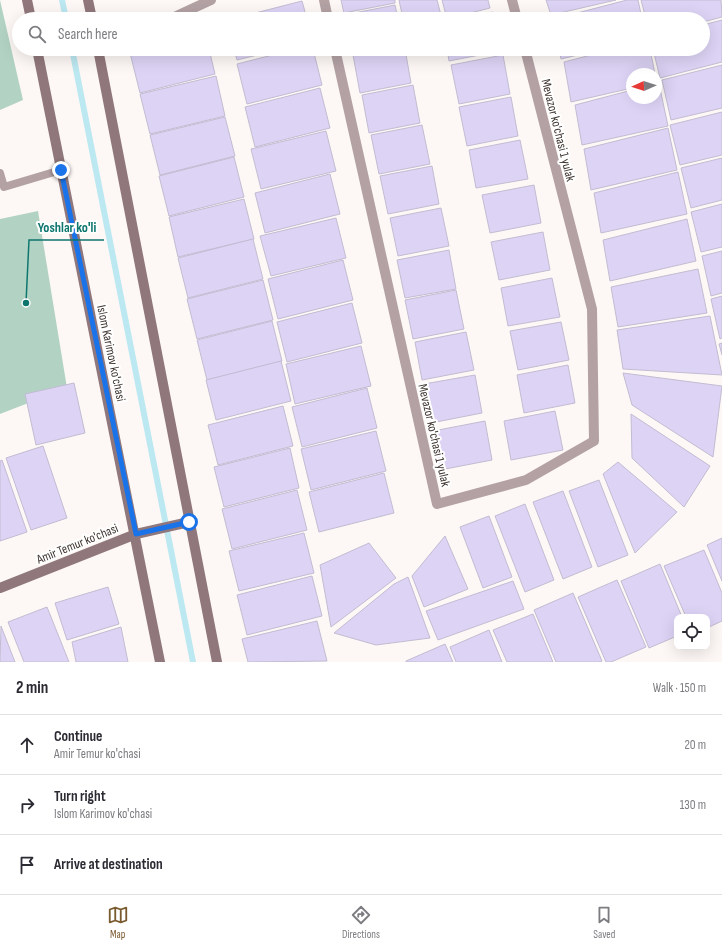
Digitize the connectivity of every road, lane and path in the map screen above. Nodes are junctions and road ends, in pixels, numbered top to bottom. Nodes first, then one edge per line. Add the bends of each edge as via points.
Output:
1 (27, 0) edge
2 (88, 0) edge
3 (211, 0) edge
4 (324, 0) edge
5 (512, 0) edge
6 (30, 12) edge
7 (91, 12) edge
8 (185, 12) edge
9 (327, 12) edge
10 (515, 12) edge
11 (38, 56) edge
12 (102, 56) edge
13 (337, 56) edge
14 (527, 56) edge
15 (61, 170) junction
16 (0, 173) edge
17 (189, 522) junction
18 (136, 534) junction
19 (0, 588) edge
20 (160, 662) edge
21 (217, 662) edge

1 - 6 main road
2 - 7 main road
3 - 8 street
4 - 9 street
5 - 10 street
11 - 15 main road, Islom Karimov ko'chasi
12 - 17 main road
13 - 14 street, Mevazor ko'chasi 1 yulak via 437,504 526,480 594,441 592,309
15 - 16 lane via 4,187
15 - 18 main road, Islom Karimov ko'chasi
17 - 18 main road, Amir Temur ko'chasi
17 - 21 main road
18 - 19 main road, Amir Temur ko'chasi
18 - 20 main road, Islom Karimov ko'chasi

